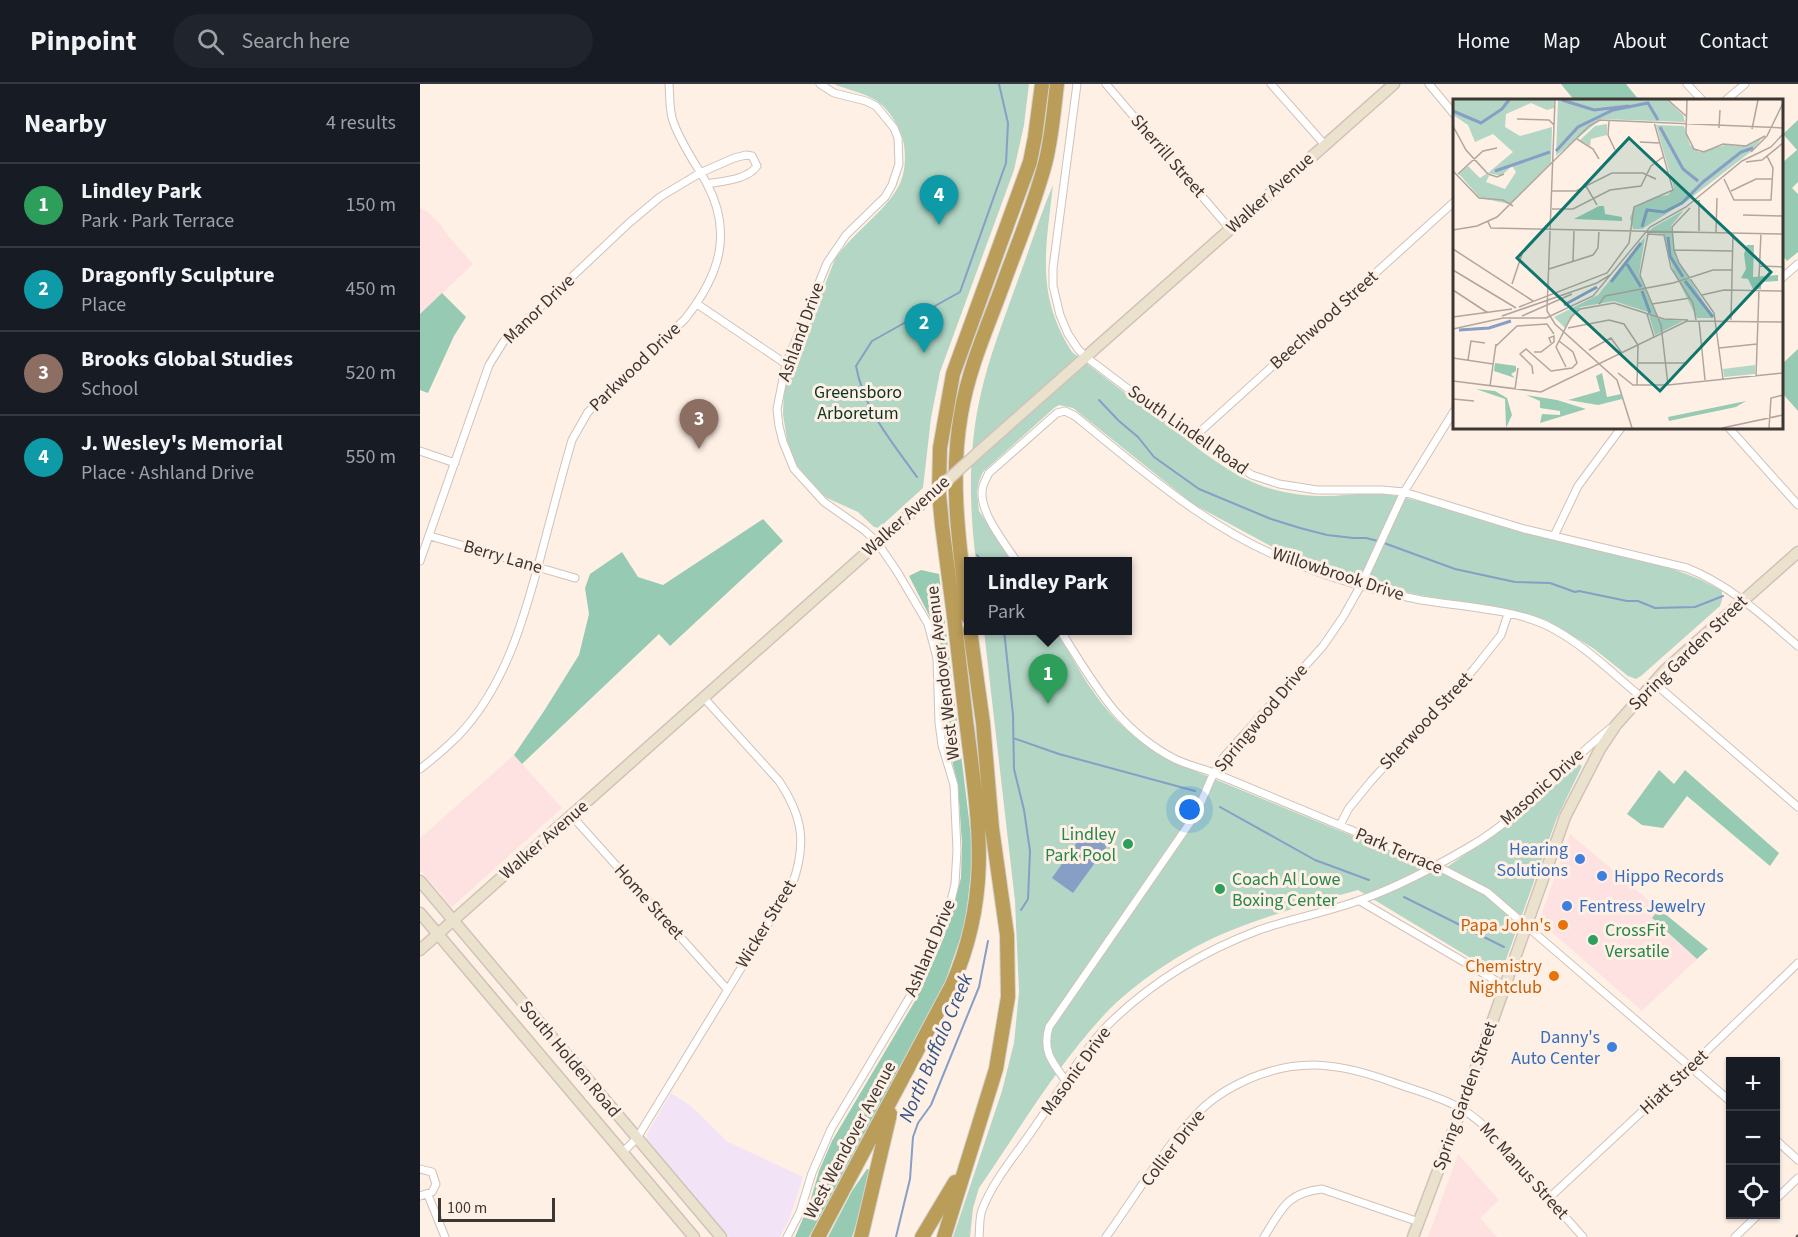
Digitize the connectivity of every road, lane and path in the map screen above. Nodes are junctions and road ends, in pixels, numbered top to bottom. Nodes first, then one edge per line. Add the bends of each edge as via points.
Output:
1 (669, 84) edge
2 (820, 84) edge
3 (1042, 84) edge
4 (1057, 84) edge
5 (1077, 84) edge
6 (1106, 84) edge
7 (1271, 84) edge
8 (1394, 84) edge
9 (1429, 84) edge
10 (1687, 84) edge
11 (1745, 84) edge
12 (1701, 99) edge
13 (1726, 99) edge
14 (1453, 112) edge
15 (1324, 144) junction
16 (700, 173) junction
17 (707, 184) junction
18 (1453, 204) edge
19 (1230, 229) junction
20 (1798, 264) edge
21 (1783, 277) edge
22 (697, 304) junction
23 (1086, 357) junction
24 (786, 364) junction
25 (1453, 414) edge
26 (1620, 429) edge
27 (1730, 429) edge
28 (1193, 438) junction
29 (420, 451) edge
30 (455, 463) junction
31 (1404, 492) junction
32 (1798, 505) edge
33 (430, 536) junction
34 (1554, 536) junction
35 (877, 542) junction
36 (1798, 552) edge
37 (1015, 557) edge
38 (420, 561) edge
39 (538, 567) junction
40 (964, 571) edge
41 (575, 578) dead end
42 (1361, 585) junction
43 (1742, 600) junction
44 (1508, 614) junction
45 (971, 635) edge
46 (1063, 635) edge
47 (1798, 646) edge
48 (1653, 682) junction
49 (1640, 696) junction
50 (704, 698) junction
51 (1616, 724) junction
52 (420, 769) edge
53 (1214, 773) junction
54 (1798, 807) edge
55 (571, 816) junction
56 (1340, 825) junction
57 (1435, 865) junction
58 (420, 881) edge
59 (1360, 901) junction
60 (420, 913) edge
61 (453, 920) junction
62 (1526, 926) junction
63 (437, 934) junction
64 (420, 950) edge
65 (1798, 963) edge
66 (1505, 986) junction
67 (727, 989) junction
68 (1691, 1066) junction
69 (1066, 1081) junction
70 (897, 1092) junction
71 (1726, 1097) edge
72 (1462, 1107) junction
73 (637, 1138) junction
74 (1780, 1144) edge
75 (624, 1151) junction
76 (1798, 1160) edge
77 (966, 1165) junction
78 (420, 1169) edge
79 (1798, 1178) edge
80 (424, 1195) edge
81 (1780, 1195) edge
82 (1548, 1198) junction
83 (1755, 1219) edge
84 (1419, 1222) junction
85 (445, 1237) edge
86 (694, 1237) edge
87 (721, 1237) edge
88 (787, 1237) edge
89 (818, 1237) edge
90 (861, 1237) edge
91 (922, 1237) edge
92 (944, 1237) edge
93 (979, 1237) edge
94 (1106, 1237) edge
95 (1264, 1237) edge
96 (1413, 1237) edge
97 (1583, 1237) edge
98 (1735, 1237) edge

1 - 16 street, Parkwood Drive via 672,120
2 - 24 street, Ashland Drive via 834,93 876,106 898,138 899,164 885,197 846,235 827,263
3 - 70 highway, West Wendover Avenue via 1030,162 953,374 940,448 942,525 977,814 977,905 968,945 952,985
4 - 40 highway, West Wendover Avenue via 1046,160 980,343 961,413 955,488
5 - 23 street, South Lindell Road via 1053,286 1068,334
6 - 19 street, Sherrill Street
7 - 15 street
8 - 15 main road, Walker Avenue
9 - 14 street
10 - 12 street
11 - 13 street
15 - 19 main road, Walker Avenue
16 - 17 street, Parkwood Drive
16 - 17 street, Manor Drive via 746,155 756,161 758,166 744,176
16 - 30 street, Manor Drive via 660,197 628,223 504,341 489,365
17 - 22 street, Parkwood Drive via 717,207 722,235 715,268
18 - 28 street, Beechwood Street
19 - 23 main road, Walker Avenue
20 - 21 street
22 - 24 street
22 - 39 street, Parkwood Drive via 588,412 579,426
23 - 28 street, South Lindell Road
23 - 35 main road, Walker Avenue, bridge
24 - 35 street, Ashland Drive via 777,409 783,442 794,469 824,502
25 - 31 street, Springwood Drive
26 - 34 street via 1578,486
27 - 32 street
28 - 31 street, South Lindell Road via 1252,475 1279,484 1317,490
29 - 30 street
30 - 33 street, Manor Drive
31 - 34 street, South Lindell Road
31 - 42 street, Springwood Drive
33 - 38 street, Manor Drive
33 - 39 street, Berry Lane
34 - 43 street, South Lindell Road via 1687,568 1705,575
35 - 50 main road, Walker Avenue
35 - 88 street, Ashland Drive via 928,624 937,658 939,723 956,805 955,884 950,909 921,978 831,1129
36 - 43 main road, Spring Garden Street
37 - 42 street, Willowbrook Drive via 985,509 982,486 989,473 1057,413 1065,411 1212,521 1293,563
39 - 41 street, Berry Lane
39 - 52 street, Parkwood Drive via 526,613 494,685 458,736
42 - 44 street, Willowbrook Drive
42 - 53 street, Springwood Drive via 1323,646 1222,759
43 - 47 street, South Lindell Road
43 - 48 main road, Spring Garden Street
44 - 49 street, Willowbrook Drive via 1545,624 1577,643
44 - 56 street, Sherwood Street via 1500,635 1474,669 1372,780
45 - 77 highway, West Wendover Avenue via 1009,969 996,1070
46 - 53 street, Park Terrace via 1105,702 1129,728 1177,760
48 - 49 main road, Spring Garden Street
48 - 54 street
49 - 51 main road, Spring Garden Street
50 - 55 main road, Walker Avenue
50 - 67 street, Wicker Street via 779,781 795,808 801,840 792,885
51 - 57 street, Masonic Drive via 1586,747 1521,810 1471,846
51 - 62 main road, Spring Garden Street via 1565,817
53 - 56 street, Park Terrace
53 - 69 street, Springwood Drive via 1196,814 1049,1027 1047,1052
55 - 61 main road, Walker Avenue
55 - 67 street, Home Street
56 - 57 street, Park Terrace
57 - 59 street, Masonic Drive
57 - 62 street, Park Terrace via 1487,892
58 - 61 main road, South Holden Road
59 - 66 street
59 - 69 street, Masonic Drive via 1260,929 1184,966 1113,1020
60 - 63 main road, South Holden Road
61 - 63 main road, Walker Avenue
61 - 73 main road, South Holden Road
62 - 66 main road, Spring Garden Street
62 - 68 street, Park Terrace
63 - 64 main road, Walker Avenue
63 - 75 main road, South Holden Road
65 - 68 street, Hiatt Street
66 - 72 main road, Spring Garden Street
67 - 73 street, Wicker Street
68 - 71 street, Park Terrace
68 - 82 street, Hiatt Street
69 - 93 street, Masonic Drive via 990,1194 981,1212
70 - 89 highway, West Wendover Avenue
70 - 90 highway
72 - 82 street, Mc Manus Street via 1476,1117
72 - 84 main road, Spring Garden Street
72 - 94 street, Collier Drive via 1341,1066 1305,1064 1270,1070 1217,1096 1196,1114
73 - 75 street, Wicker Street
73 - 87 main road, South Holden Road
74 - 76 street
75 - 86 main road, South Holden Road
77 - 91 highway
77 - 92 highway, West Wendover Avenue
78 - 80 street via 432,1172 436,1180 434,1189
79 - 81 street
80 - 85 street
82 - 97 street, Mc Manus Street
83 - 98 street
84 - 95 street via 1322,1189 1293,1197
84 - 96 main road, Spring Garden Street

